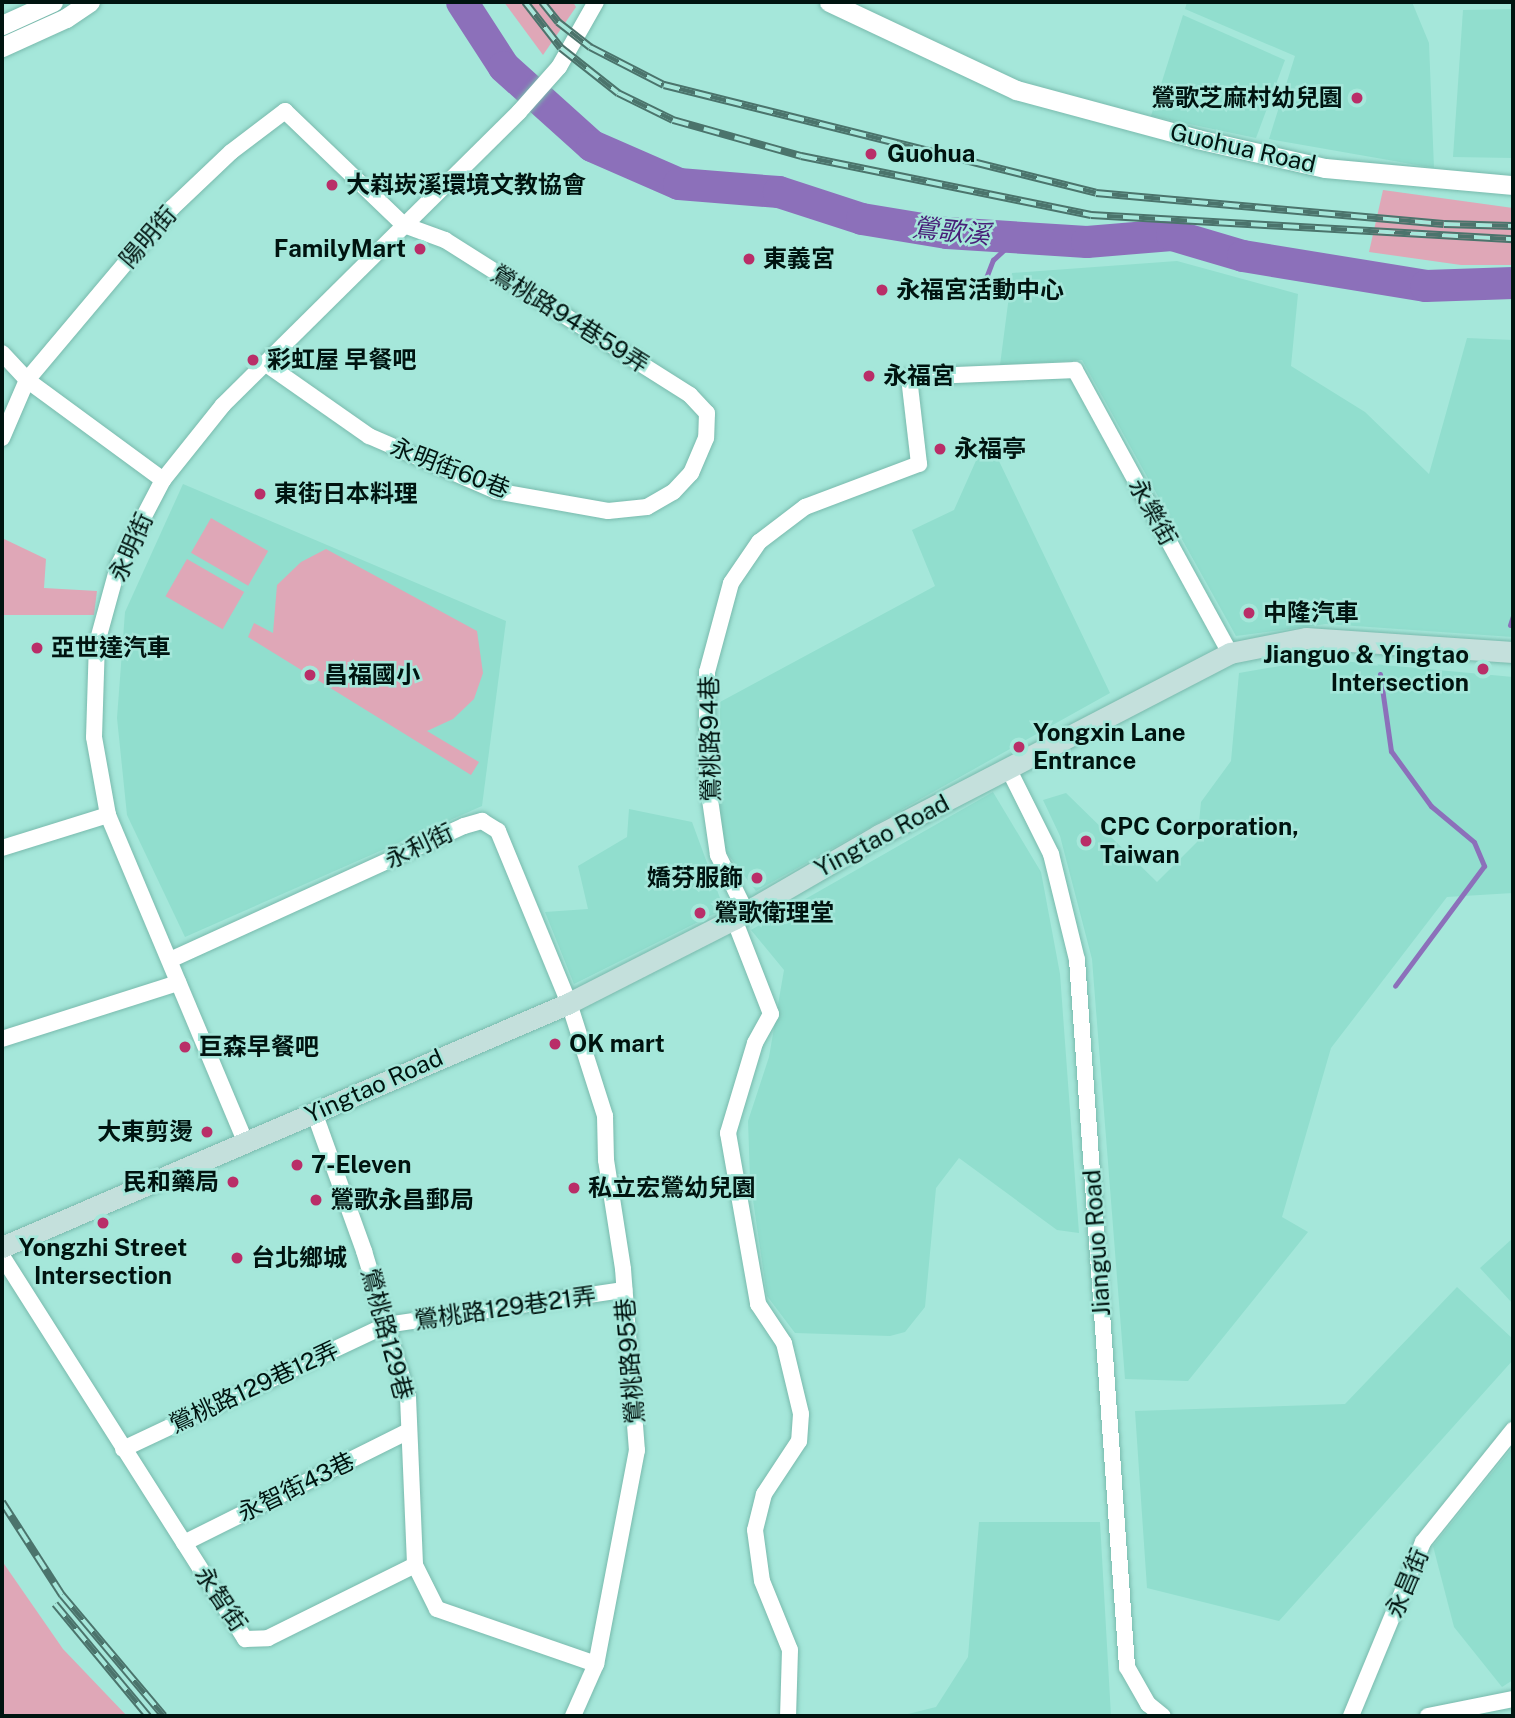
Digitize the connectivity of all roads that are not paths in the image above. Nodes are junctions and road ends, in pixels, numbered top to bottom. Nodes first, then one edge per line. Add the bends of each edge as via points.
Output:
1 (53, 2) edge
2 (90, 2) edge
3 (596, 2) edge
4 (829, 2) edge
5 (2, 25) edge
6 (2, 47) edge
7 (1513, 185) edge
8 (404, 225) junction
9 (2, 353) edge
10 (265, 364) junction
11 (1075, 370) joint
12 (27, 380) junction
13 (2, 438) edge
14 (706, 438) joint
15 (163, 480) junction
16 (1513, 652) edge
17 (1230, 653) junction
18 (1009, 770) junction
19 (108, 816) junction
20 (2, 848) edge
21 (740, 915) junction
22 (170, 960) junction
23 (178, 983) junction
24 (569, 1003) junction
25 (2, 1039) edge
26 (314, 1112) junction
27 (245, 1141) junction
28 (2, 1247) edge
29 (2, 1256) edge
30 (624, 1290) junction
31 (386, 1325) junction
32 (1513, 1430) edge
33 (409, 1431) junction
34 (123, 1449) junction
35 (184, 1544) junction
36 (415, 1565) junction
37 (596, 1664) junction
38 (1513, 1699) edge
39 (573, 1716) edge
40 (788, 1716) edge
41 (1163, 1716) edge
42 (1351, 1716) edge
43 (1428, 1716) edge

1 - 5 street
2 - 6 street
3 - 8 street, 永明街 via 559,67
4 - 7 street, Guohua Road via 1016,90 1197,139 1325,168
8 - 10 street, 永明街
8 - 12 street, 陽明街 via 285,111 231,152 172,208
8 - 14 street, 鶯桃路94巷59弄 via 445,240 690,395 707,413
9 - 12 street
10 - 14 street, 永明街60巷 via 369,436 484,485 608,511 647,507 673,492 691,473
10 - 15 street, 永明街 via 223,405
11 - 17 street, 永樂街
11 - 21 street, 鶯桃路94巷 via 909,377 919,464 805,508 759,542 731,583 707,672 707,779 718,855
12 - 13 street, 陽明街
12 - 15 street
15 - 19 street, 永明街 via 118,566 97,643 94,737
16 - 17 main road, Yingtao Road via 1306,638
17 - 18 main road, Yingtao Road
18 - 21 main road, Yingtao Road via 879,835
18 - 41 street, Jianguo Road via 1051,854 1077,960 1127,1667 1148,1704
19 - 20 street
19 - 22 street, 永明街
21 - 24 main road, Yingtao Road
21 - 40 street via 771,1014 755,1043 728,1133 758,1304 784,1343 801,1414 799,1441 764,1493 755,1530 762,1581 790,1650
22 - 23 street, 永明街
22 - 24 street, 永利街 via 482,821 498,831
23 - 25 street
23 - 27 street, 永明街
24 - 26 main road, Yingtao Road
24 - 30 street, 鶯桃路95巷 via 605,1116
26 - 27 main road, Yingtao Road
26 - 31 street, 鶯桃路129巷
27 - 28 main road, Yingtao Road
29 - 34 street, 永智街
30 - 31 street, 鶯桃路129巷21弄
30 - 37 street, 鶯桃路95巷 via 637,1450
31 - 33 street, 鶯桃路129巷 via 408,1397
31 - 34 street, 鶯桃路129巷12弄
32 - 42 street, 永昌街 via 1423,1542
33 - 35 street, 永智街43巷
33 - 36 street, 鶯桃路129巷
34 - 35 street, 永智街
35 - 36 street, 永智街 via 245,1639 268,1638
36 - 37 street via 437,1609
37 - 39 street, 鶯桃路95巷
38 - 43 street

